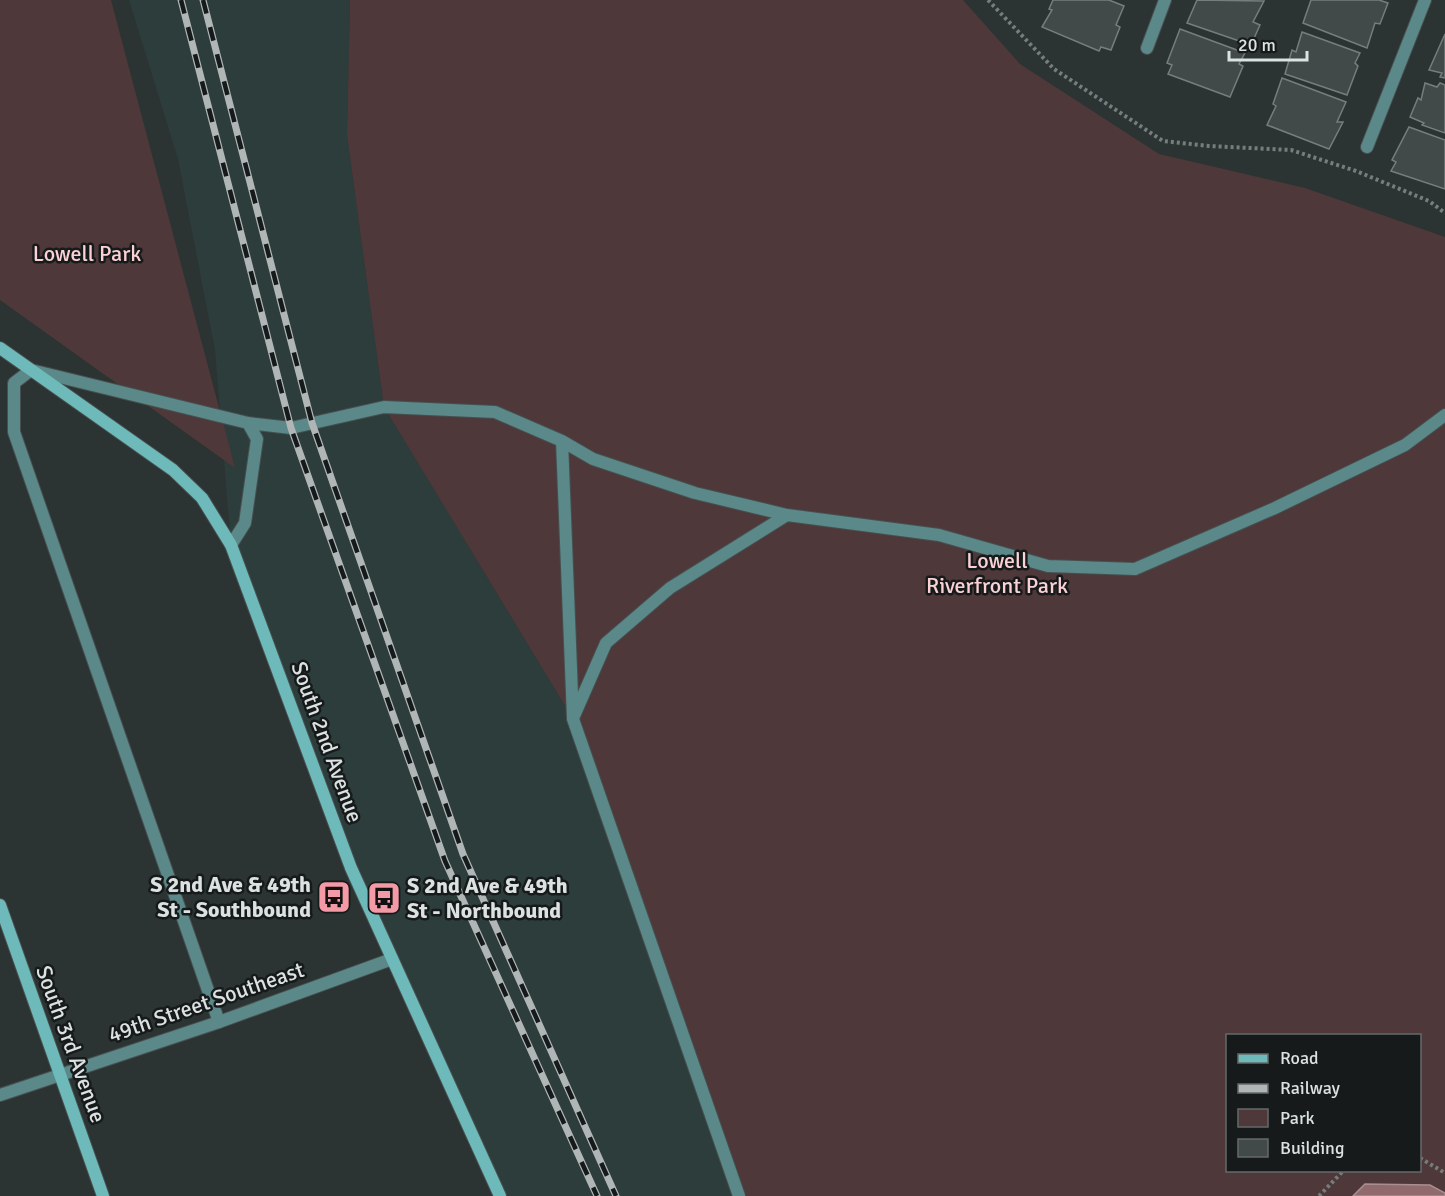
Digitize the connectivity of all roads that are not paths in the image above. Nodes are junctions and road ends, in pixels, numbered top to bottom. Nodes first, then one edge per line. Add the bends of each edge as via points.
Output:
1 (1165, 0) edge
2 (1425, 0) edge
3 (1147, 48) dead end
4 (1367, 147) dead end
5 (0, 348) edge
6 (32, 370) junction
7 (1445, 415) edge
8 (248, 423) junction
9 (562, 441) junction
10 (787, 515) junction
11 (231, 545) junction
12 (573, 719) junction
13 (0, 905) edge
14 (392, 959) junction
15 (219, 1022) junction
16 (60, 1074) junction
17 (0, 1095) edge
18 (104, 1196) edge
19 (500, 1196) edge
20 (739, 1196) edge

1 - 3 street
2 - 4 street
5 - 6 street, South 2nd Avenue
6 - 8 street
6 - 11 street, South 2nd Avenue via 173,470 202,498
6 - 15 street via 14,383 14,432
7 - 10 street via 1405,445 1135,569 1048,566 939,535
8 - 9 street via 291,428 384,406 495,412
8 - 11 street via 256,439 245,522
9 - 10 street via 593,459 695,493
9 - 12 street
10 - 12 street via 670,588 606,643
11 - 14 street, South 2nd Avenue via 351,868
12 - 20 street
13 - 16 street, South 3rd Avenue
14 - 15 street, 49th Street Southeast
14 - 19 street, South 2nd Avenue
15 - 16 street, 49th Street Southeast
16 - 17 street, 49th Street Southeast
16 - 18 street, South 3rd Avenue

